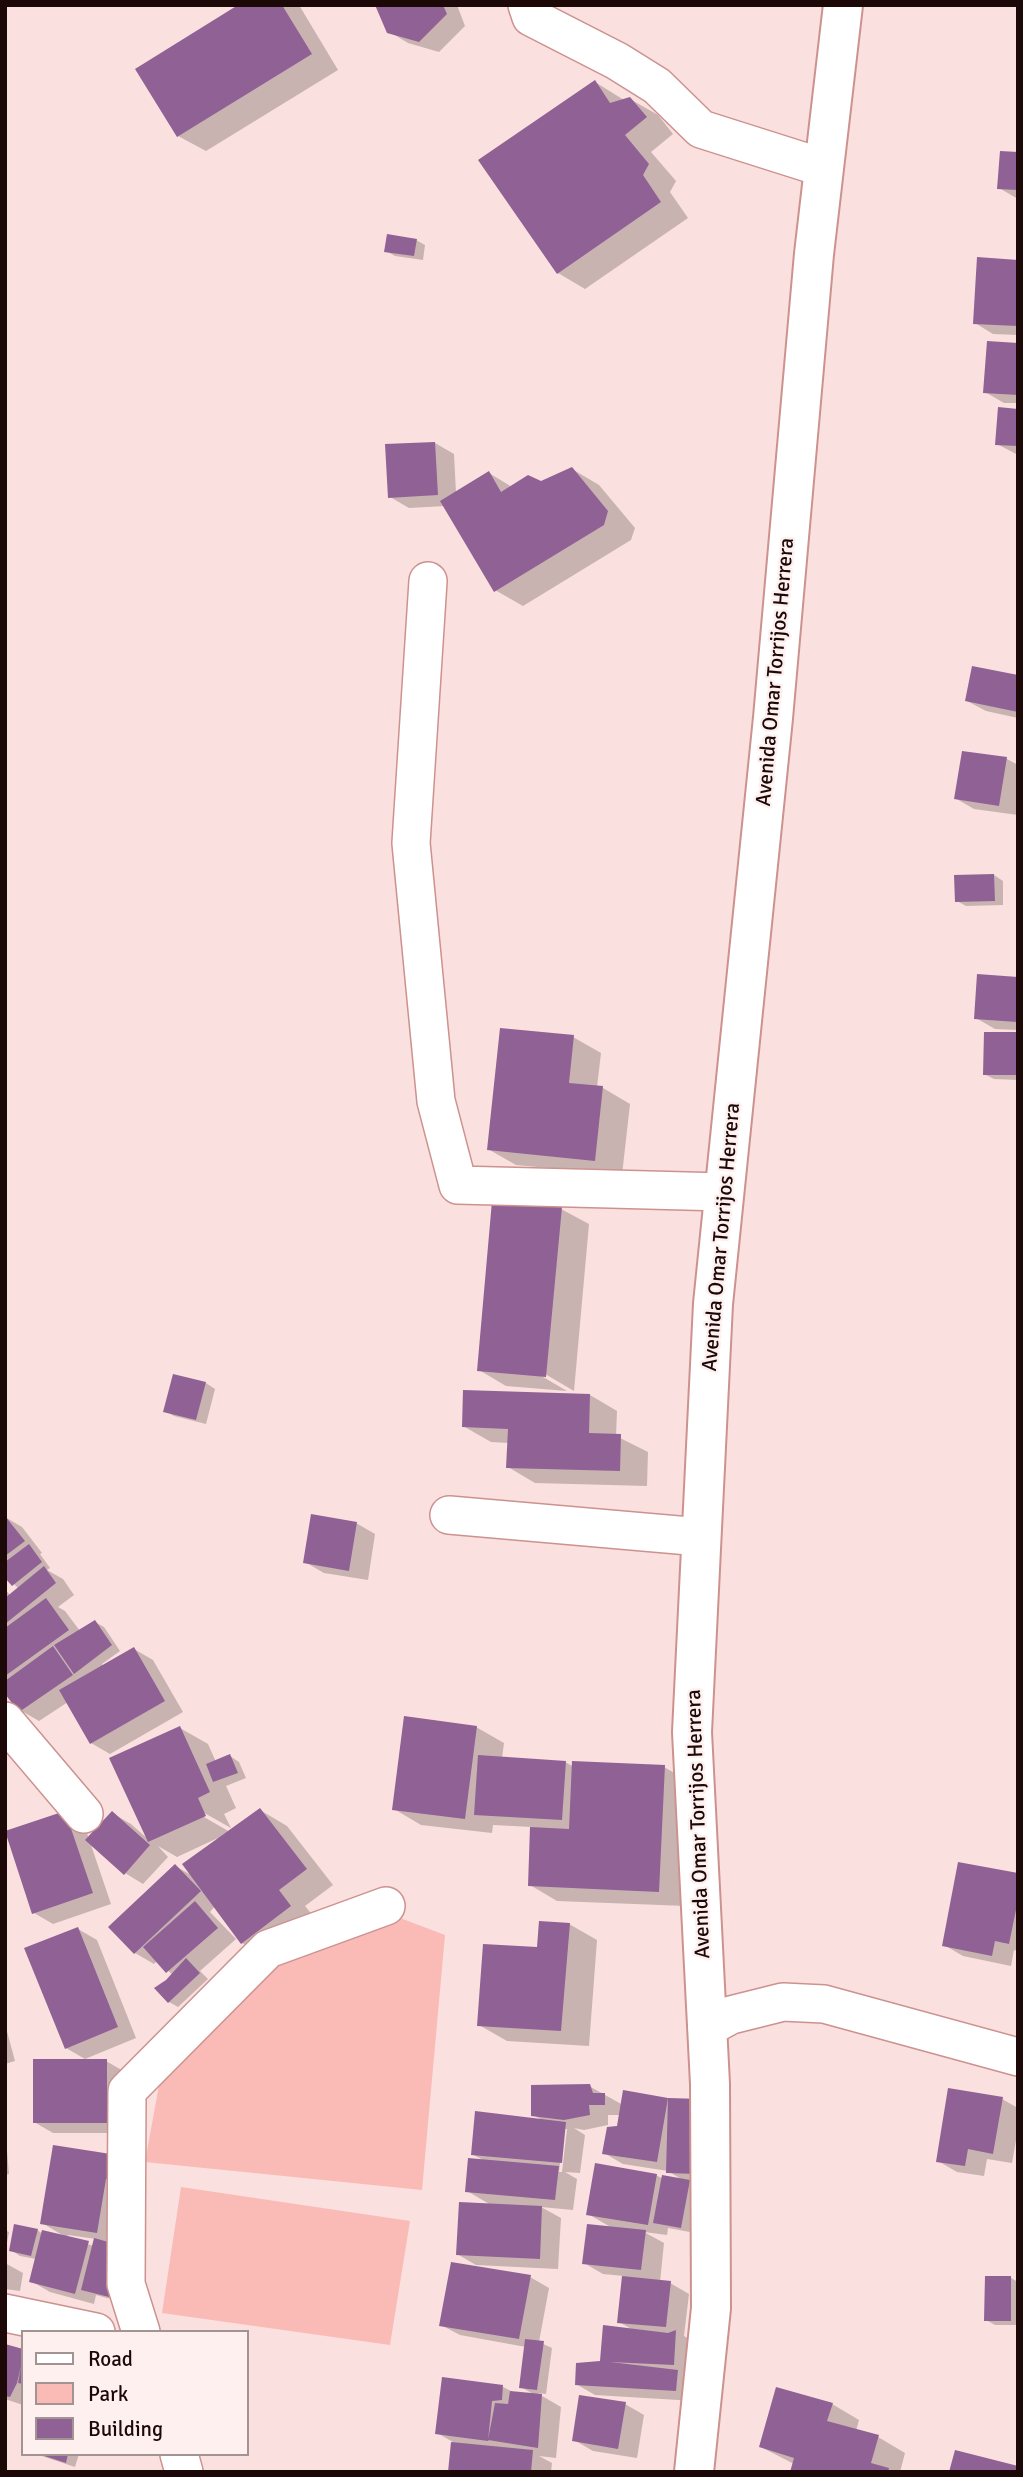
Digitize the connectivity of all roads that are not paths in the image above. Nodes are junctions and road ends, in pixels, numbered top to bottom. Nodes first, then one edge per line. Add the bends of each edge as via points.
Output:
1 (527, 5) edge
2 (843, 5) edge
3 (824, 168) junction
4 (428, 581) dead end
5 (724, 1192) junction
6 (449, 1515) dead end
7 (701, 1537) junction
8 (5, 1720) edge
9 (84, 1814) dead end
10 (386, 1906) dead end
11 (707, 2028) junction
12 (1018, 2057) edge
13 (5, 2314) edge
14 (86, 2330) edge
15 (140, 2330) edge
16 (694, 2472) edge

1 - 3 street via 531,17 657,86 701,129
2 - 3 street, Avenida Omar Torrijos Herrera
3 - 5 street, Avenida Omar Torrijos Herrera
4 - 5 street via 411,844 436,1101 458,1185
5 - 7 street, Avenida Omar Torrijos Herrera via 713,1304
6 - 7 street
7 - 11 street, Avenida Omar Torrijos Herrera via 692,1732
8 - 9 street
10 - 15 street via 268,1949 127,2091 126,2284
11 - 12 street via 731,2015 783,2002 824,2004
11 - 16 street, Avenida Omar Torrijos Herrera via 710,2308
13 - 14 street

